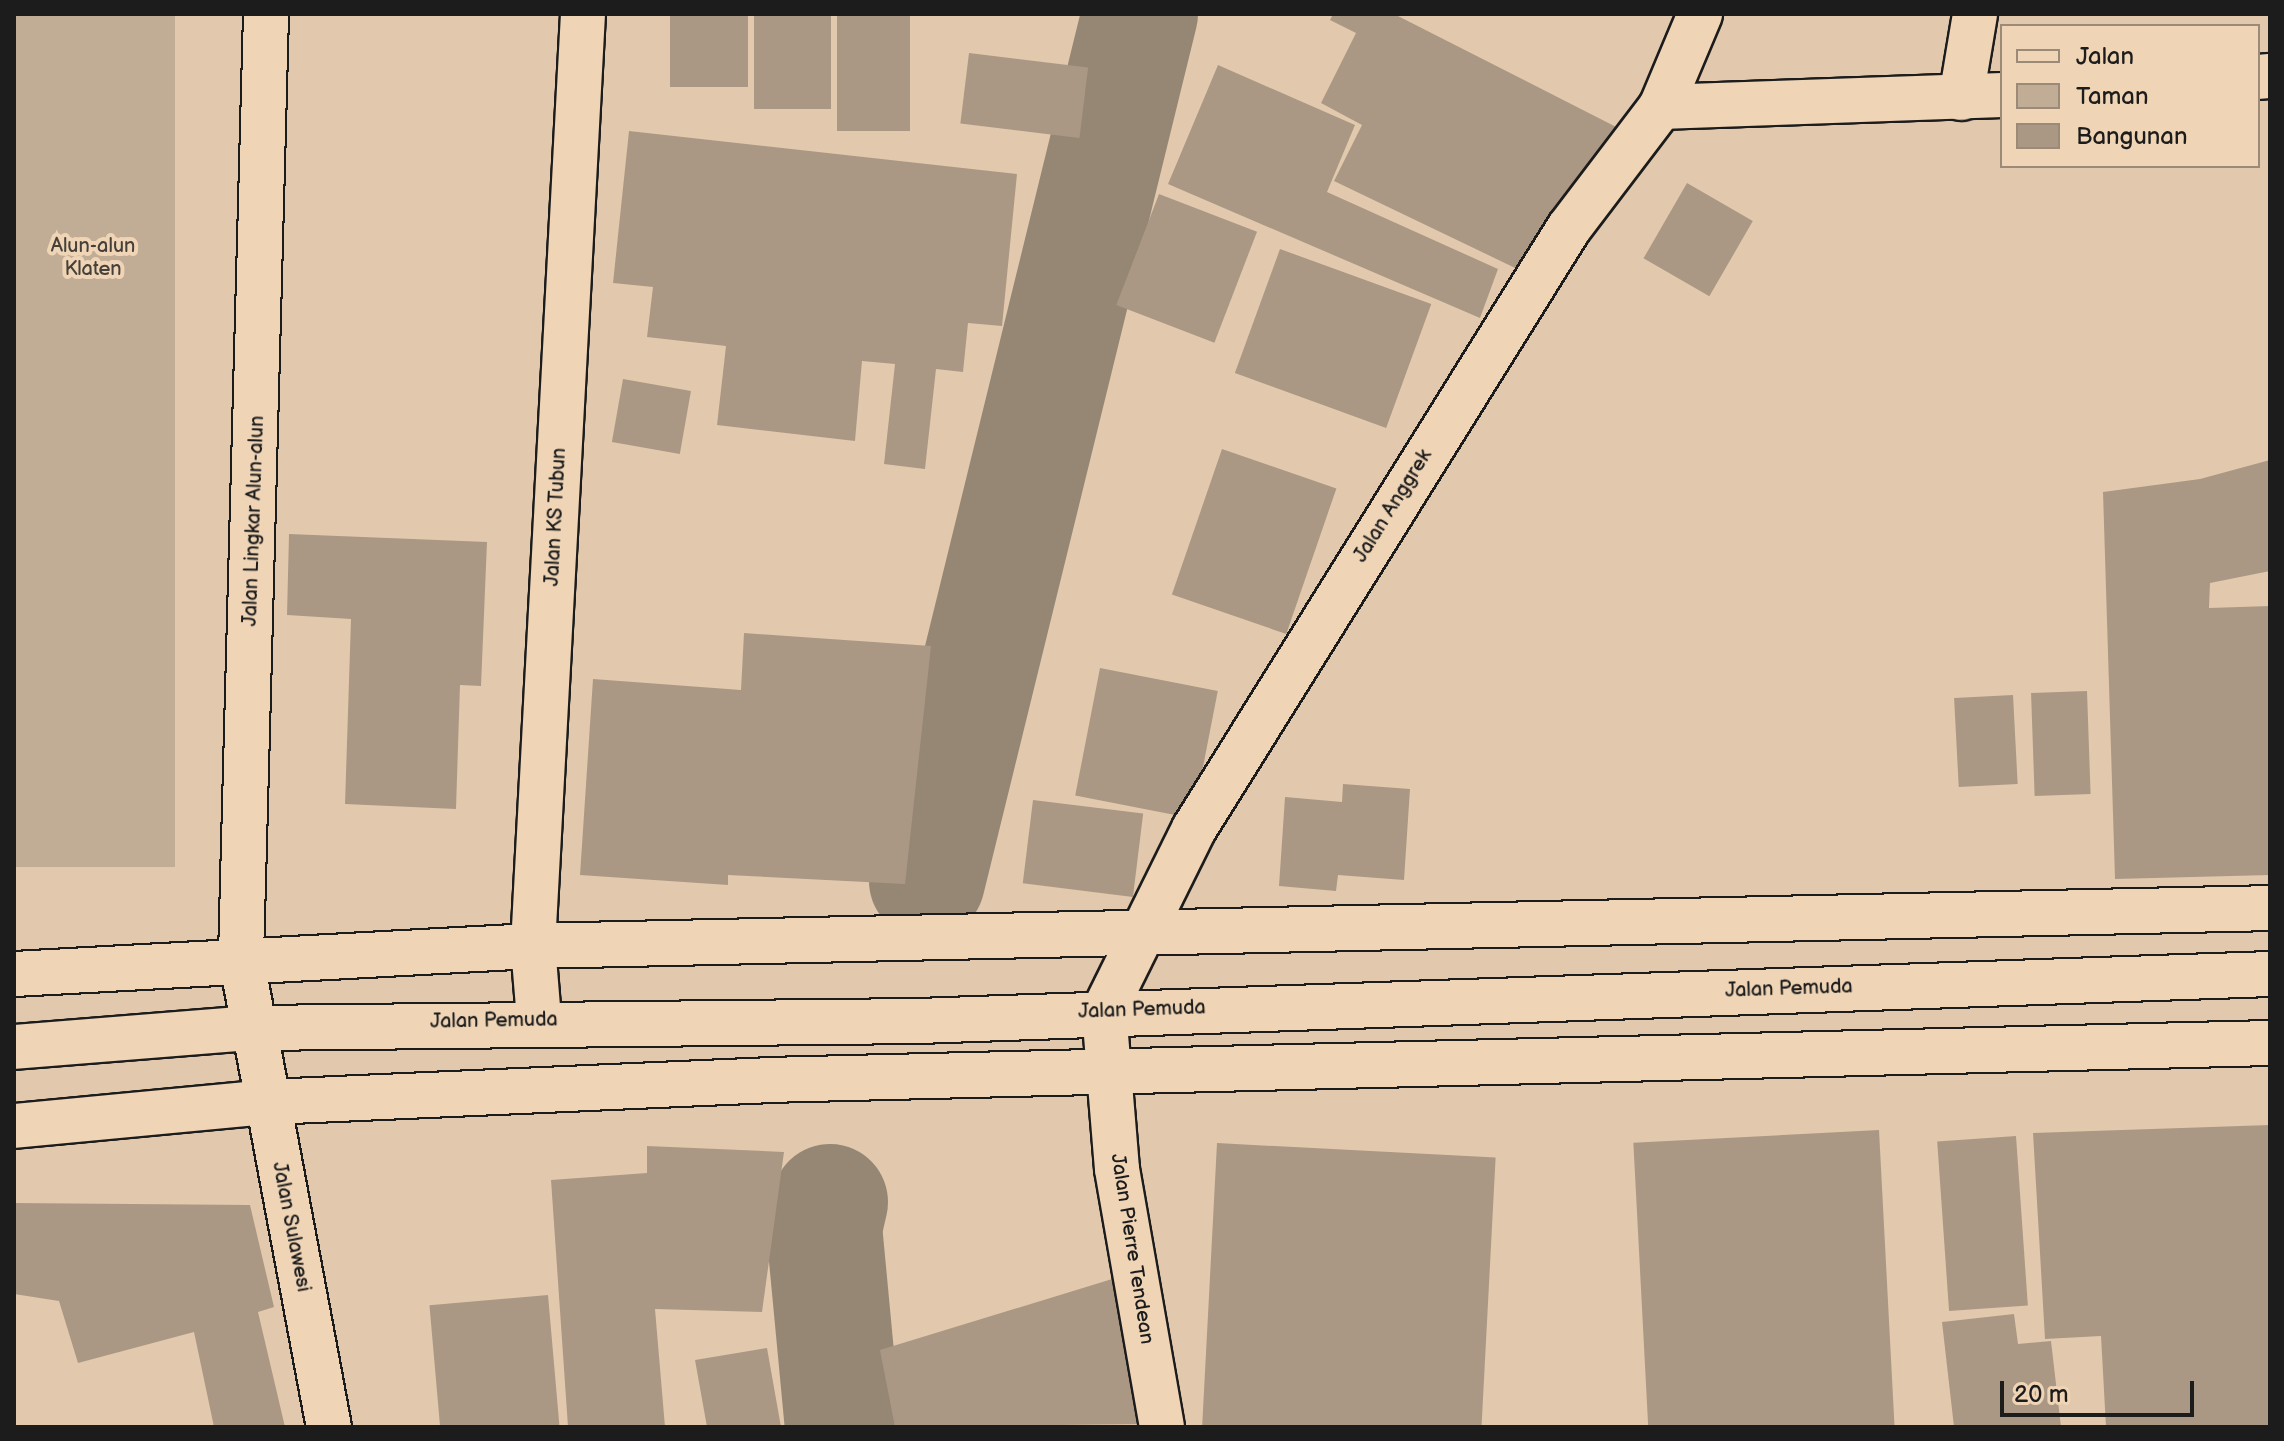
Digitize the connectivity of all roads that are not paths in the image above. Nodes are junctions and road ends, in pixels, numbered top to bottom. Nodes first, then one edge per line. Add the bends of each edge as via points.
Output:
1 (266, 14) edge
2 (583, 14) edge
3 (1700, 14) edge
4 (1975, 14) edge
5 (1981, 97) edge
6 (1661, 107) junction
7 (2270, 908) edge
8 (1137, 938) junction
9 (533, 946) junction
10 (241, 957) junction
11 (14, 974) edge
12 (2270, 974) edge
13 (1104, 1011) junction
14 (539, 1019) junction
15 (252, 1028) junction
16 (2270, 1043) edge
17 (14, 1047) edge
18 (1109, 1070) junction
19 (268, 1102) junction
20 (14, 1126) edge
21 (329, 1427) edge
22 (1162, 1427) edge

1 - 10 street, Jalan Lingkar Alun-alun
2 - 9 street, Jalan KS Tubun
3 - 6 street, Jalan Anggrek
4 - 5 street
5 - 6 street
6 - 8 street, Jalan Anggrek via 1569,228 1332,601
7 - 8 street
8 - 9 street
8 - 13 street, Jalan Anggrek
9 - 10 street
9 - 14 street, Jalan KS Tubun
10 - 11 street
10 - 15 street, Jalan Lingkar Alun-alun
12 - 13 street, Jalan Pemuda
13 - 14 street, Jalan Pemuda via 771,1025
13 - 18 street, Jalan Pierre Tendean
14 - 15 street, Jalan Pemuda
15 - 17 street, Jalan Pemuda
15 - 19 street, Jalan Sulawesi
16 - 18 street
18 - 19 street
18 - 22 street, Jalan Pierre Tendean via 1117,1169
19 - 20 street
19 - 21 street, Jalan Sulawesi

